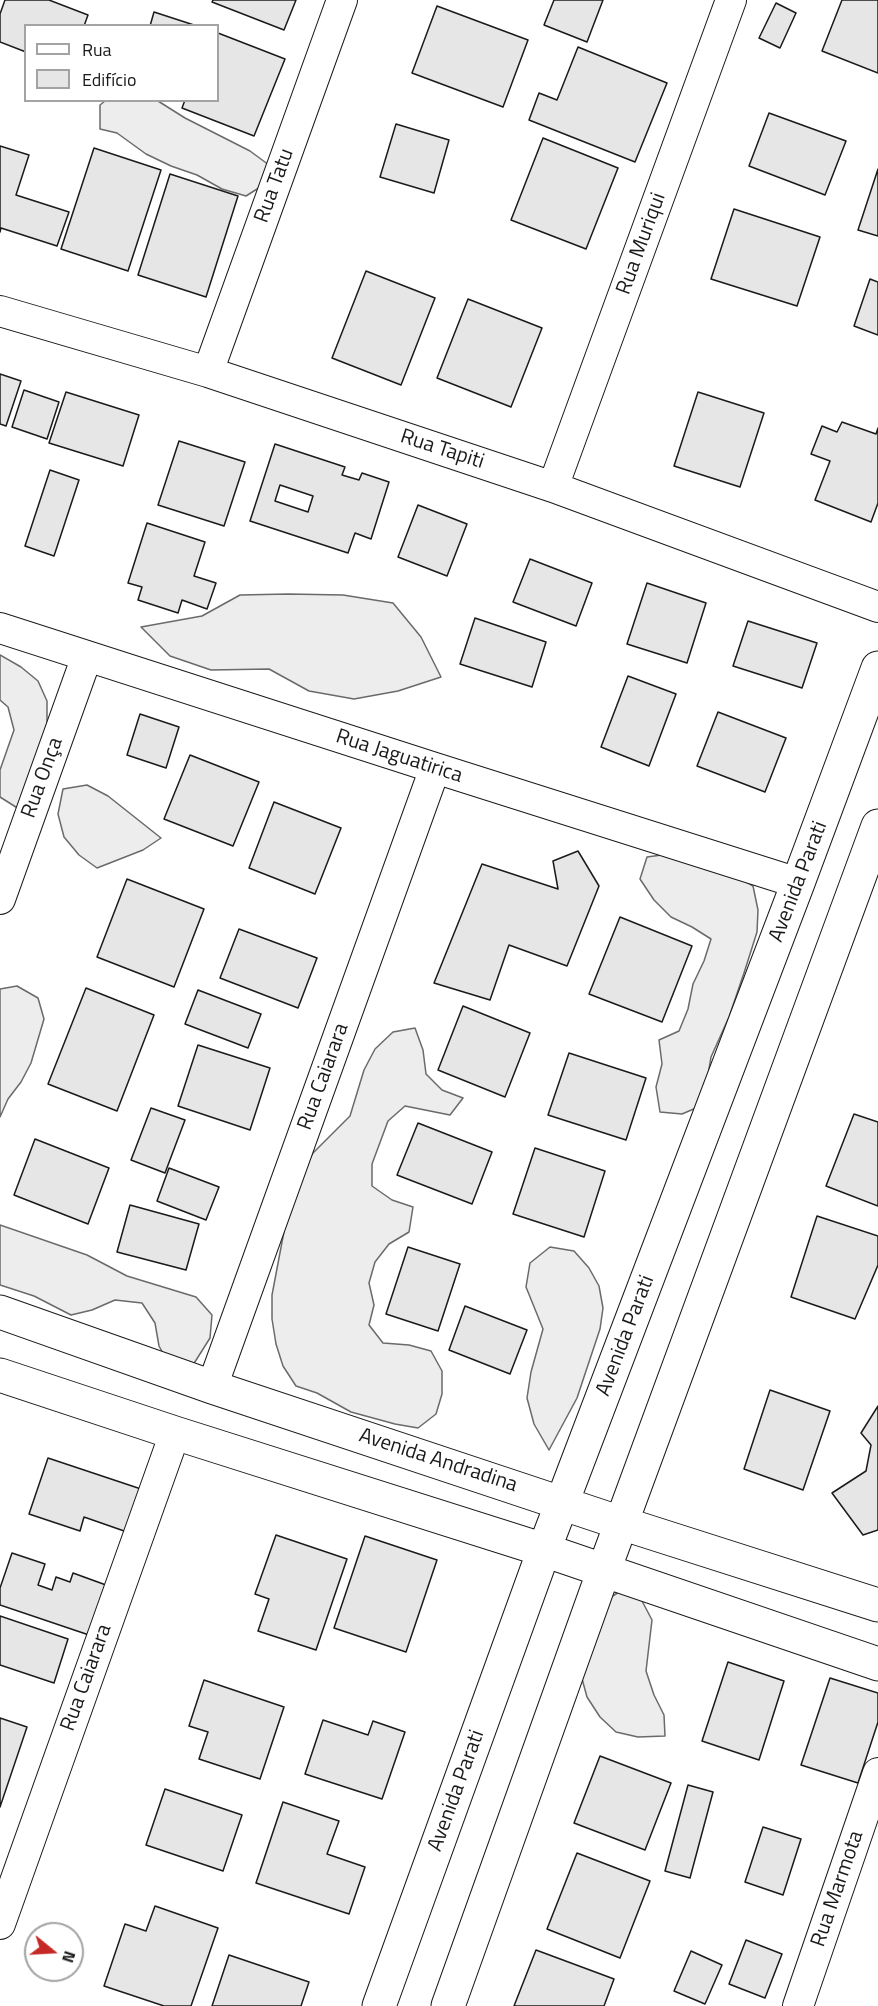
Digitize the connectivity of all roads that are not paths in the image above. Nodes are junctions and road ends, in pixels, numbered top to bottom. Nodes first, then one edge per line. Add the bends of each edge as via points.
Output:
1 (342, 0) edge
2 (731, 0) edge
3 (0, 311) edge
4 (208, 372) junction
5 (553, 487) junction
6 (878, 607) edge
7 (0, 628) edge
8 (87, 656) junction
9 (878, 668) edge
10 (435, 768) junction
11 (878, 826) edge
12 (798, 883) junction
13 (0, 899) edge
14 (0, 1312) edge
15 (0, 1374) edge
16 (213, 1386) junction
17 (175, 1433) junction
18 (563, 1503) junction
19 (621, 1523) junction
20 (544, 1550) junction
21 (604, 1570) junction
22 (878, 1605) edge
23 (878, 1664) edge
24 (878, 1773) edge
25 (0, 1924) edge
26 (379, 2006) edge
27 (448, 2006) edge
28 (798, 2006) edge

1 - 4 street, Rua Tatu
2 - 5 street, Rua Muriqui
3 - 4 street, Rua Tapiti
4 - 5 street, Rua Tapiti
5 - 6 street, Rua Tapiti
7 - 8 street, Rua Jaguatirica
8 - 10 street, Rua Jaguatirica
8 - 13 street, Rua Onça
9 - 12 street, Avenida Parati
10 - 12 street, Rua Jaguatirica
10 - 16 street, Rua Caiarara
11 - 19 street
12 - 18 street, Avenida Parati
14 - 16 street, Avenida Andradina
15 - 17 street
16 - 18 street, Avenida Andradina
17 - 20 street
17 - 25 street, Rua Caiarara
18 - 19 street, Avenida Andradina
18 - 20 street, Avenida Parati
19 - 21 street
19 - 22 street, Avenida Andradina
20 - 21 street
20 - 26 street, Avenida Parati
21 - 23 street
21 - 27 street
24 - 28 street, Rua Marmota

